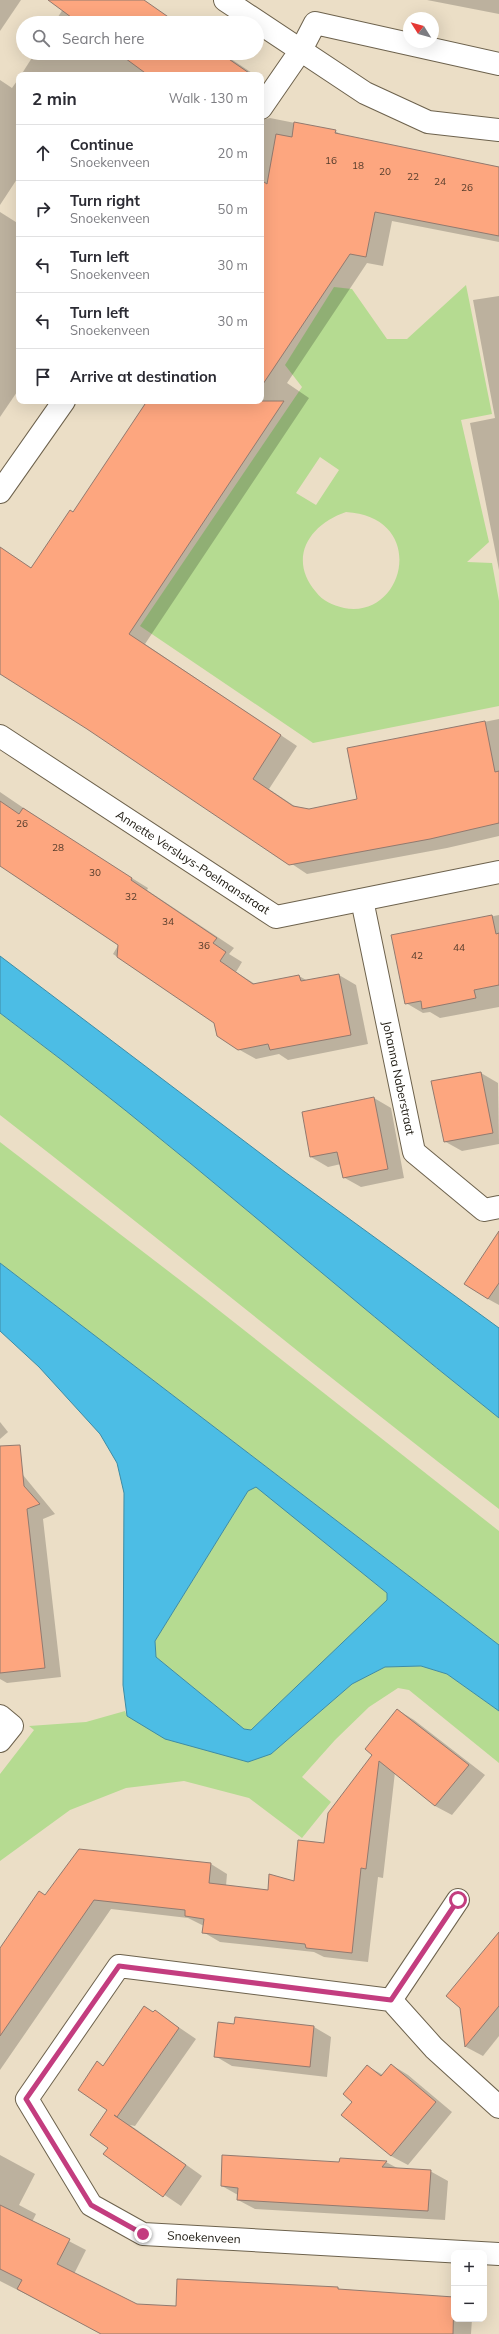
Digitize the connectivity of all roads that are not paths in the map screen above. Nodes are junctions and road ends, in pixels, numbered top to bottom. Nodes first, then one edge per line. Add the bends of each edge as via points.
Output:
1 (226, 0) edge
2 (250, 16) edge
3 (264, 25) edge
4 (301, 50) junction
5 (499, 64) edge
6 (264, 104) edge
7 (499, 130) edge
8 (62, 404) edge
9 (0, 492) edge
10 (0, 736) edge
11 (499, 872) edge
12 (362, 900) junction
13 (499, 1207) edge
14 (0, 1716) edge
15 (0, 1741) edge
16 (458, 1900) dead end
17 (391, 2000) junction
18 (499, 2107) edge
19 (499, 2254) edge

1 - 2 street
3 - 4 street
4 - 5 street via 314,23
4 - 6 street
4 - 7 street via 365,93 428,122
8 - 9 street
10 - 12 street, Annette Versluys-Poelmanstraat via 276,916
11 - 12 street, Annette Versluys-Poelmanstraat
12 - 13 street, Johanna Naberstraat via 414,1152 484,1210
14 - 15 street via 12,1726
16 - 17 street
17 - 18 street via 434,2048
17 - 19 street, Snoekenveen via 119,1966 26,2099 91,2205 143,2234

